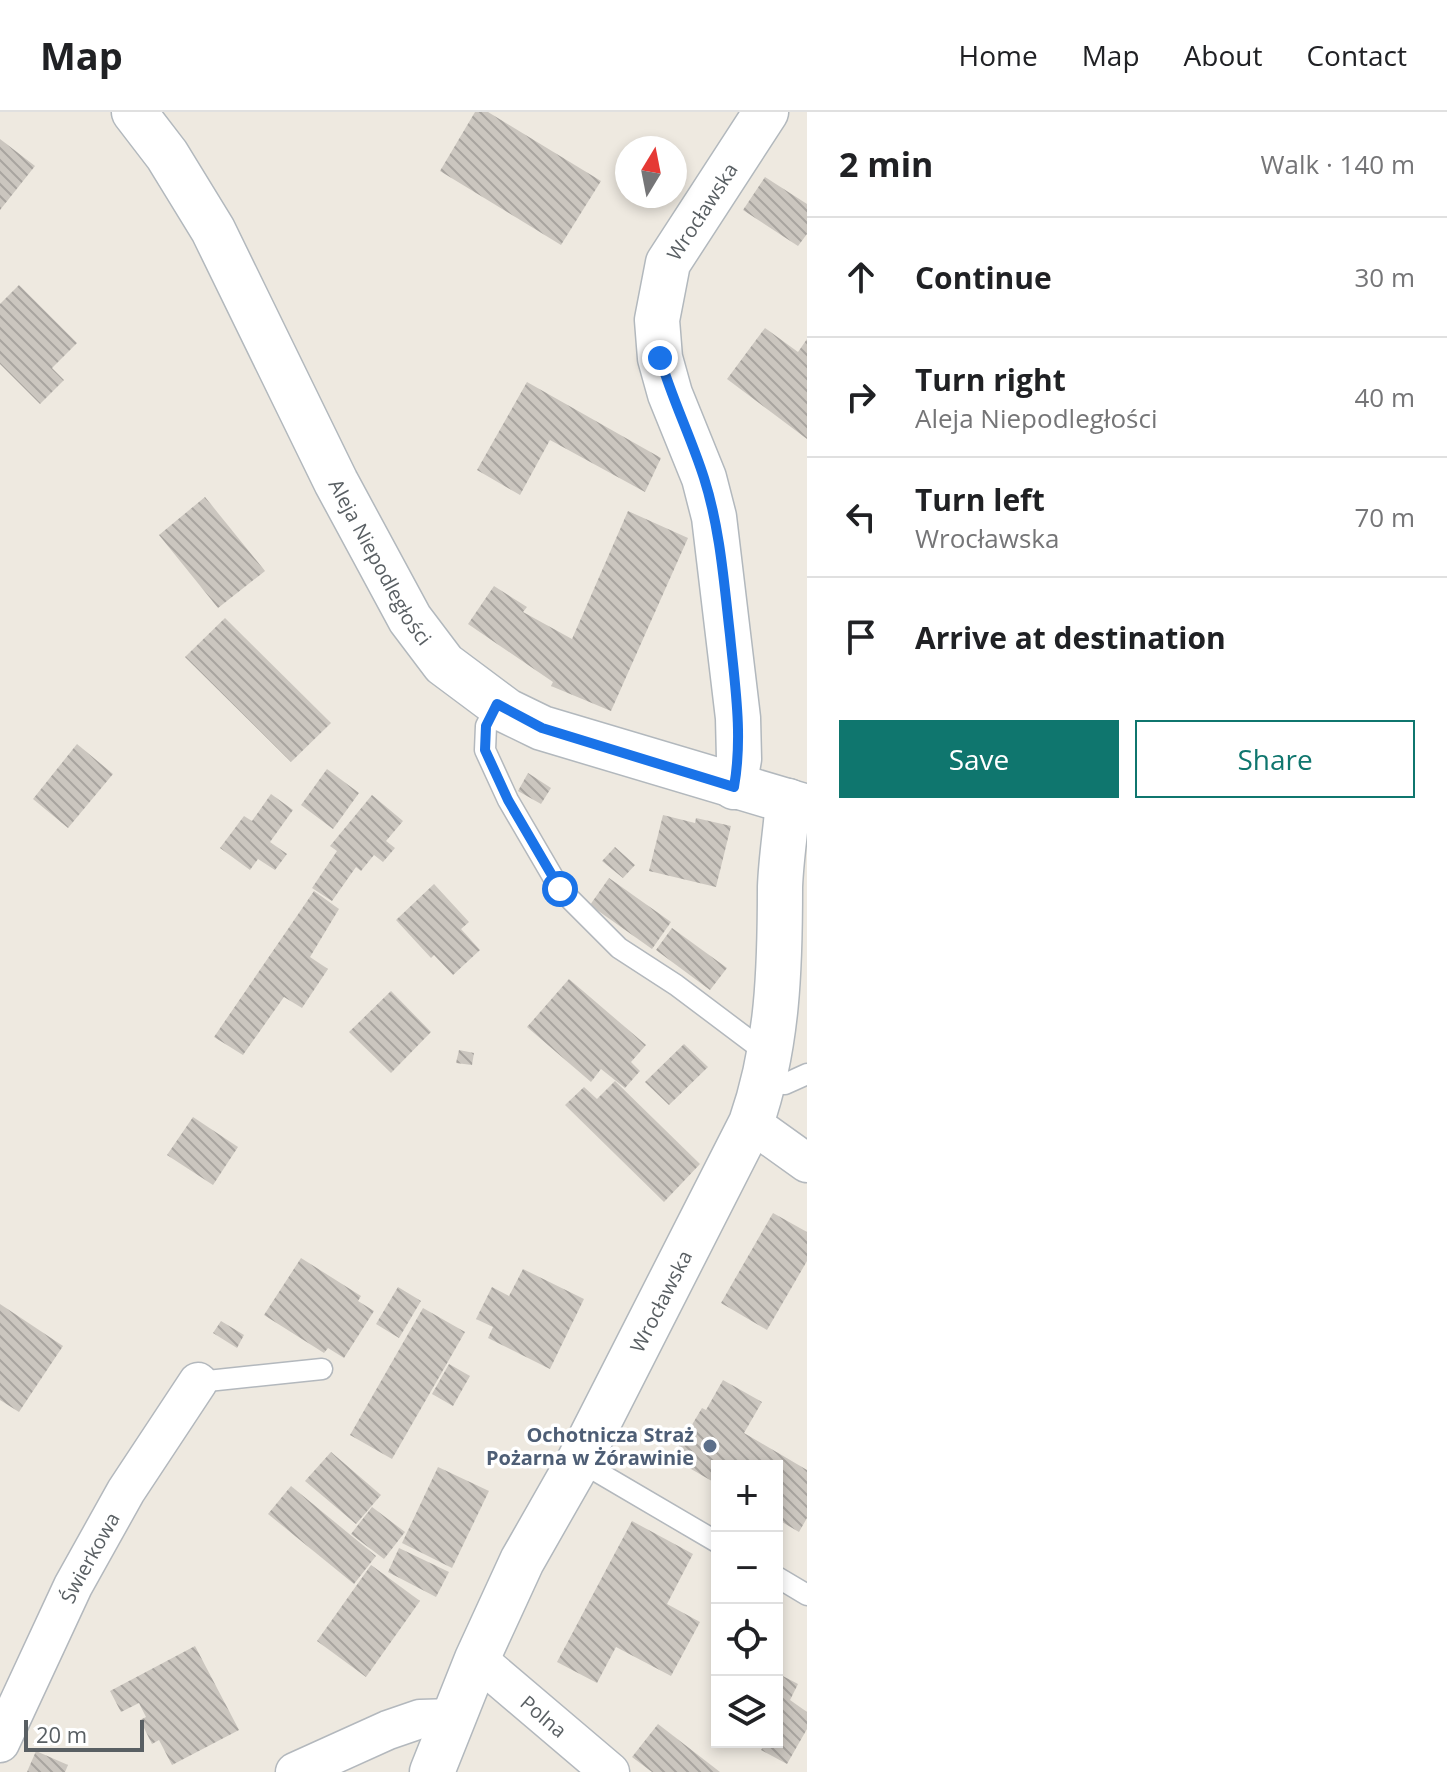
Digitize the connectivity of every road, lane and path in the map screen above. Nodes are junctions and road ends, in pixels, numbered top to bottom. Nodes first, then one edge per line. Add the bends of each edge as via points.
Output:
1 (134, 112) edge
2 (766, 112) edge
3 (497, 704) junction
4 (734, 787) junction
5 (797, 804) edge
6 (773, 1084) edge
7 (807, 1163) edge
8 (322, 1369) dead end
9 (198, 1382) joint
10 (579, 1461) junction
11 (711, 1538) edge
12 (783, 1581) edge
13 (807, 1595) edge
14 (477, 1659) junction
15 (454, 1718) junction
16 (0, 1743) edge
17 (295, 1772) edge
18 (432, 1772) edge
19 (610, 1772) edge

1 - 3 street, Aleja Niepodległości via 213,230 336,482 410,619 444,664
2 - 4 street, Wrocławska via 668,263 657,320 666,382 714,517 738,718
3 - 4 street, Aleja Niepodległości via 542,728
3 - 6 lane via 486,726 485,750 560,889 619,948 676,985
4 - 5 street, Aleja Niepodległości
5 - 6 street, Wrocławska via 780,885 789,948
6 - 7 street
6 - 10 street, Wrocławska
8 - 9 lane
9 - 16 street, Świerkowa via 126,1491 73,1586
10 - 11 lane
10 - 14 street, Wrocławska via 522,1561
12 - 13 lane
14 - 15 street, Wrocławska
14 - 19 street, Polna
15 - 17 street via 420,1719
15 - 18 street, Wrocławska

